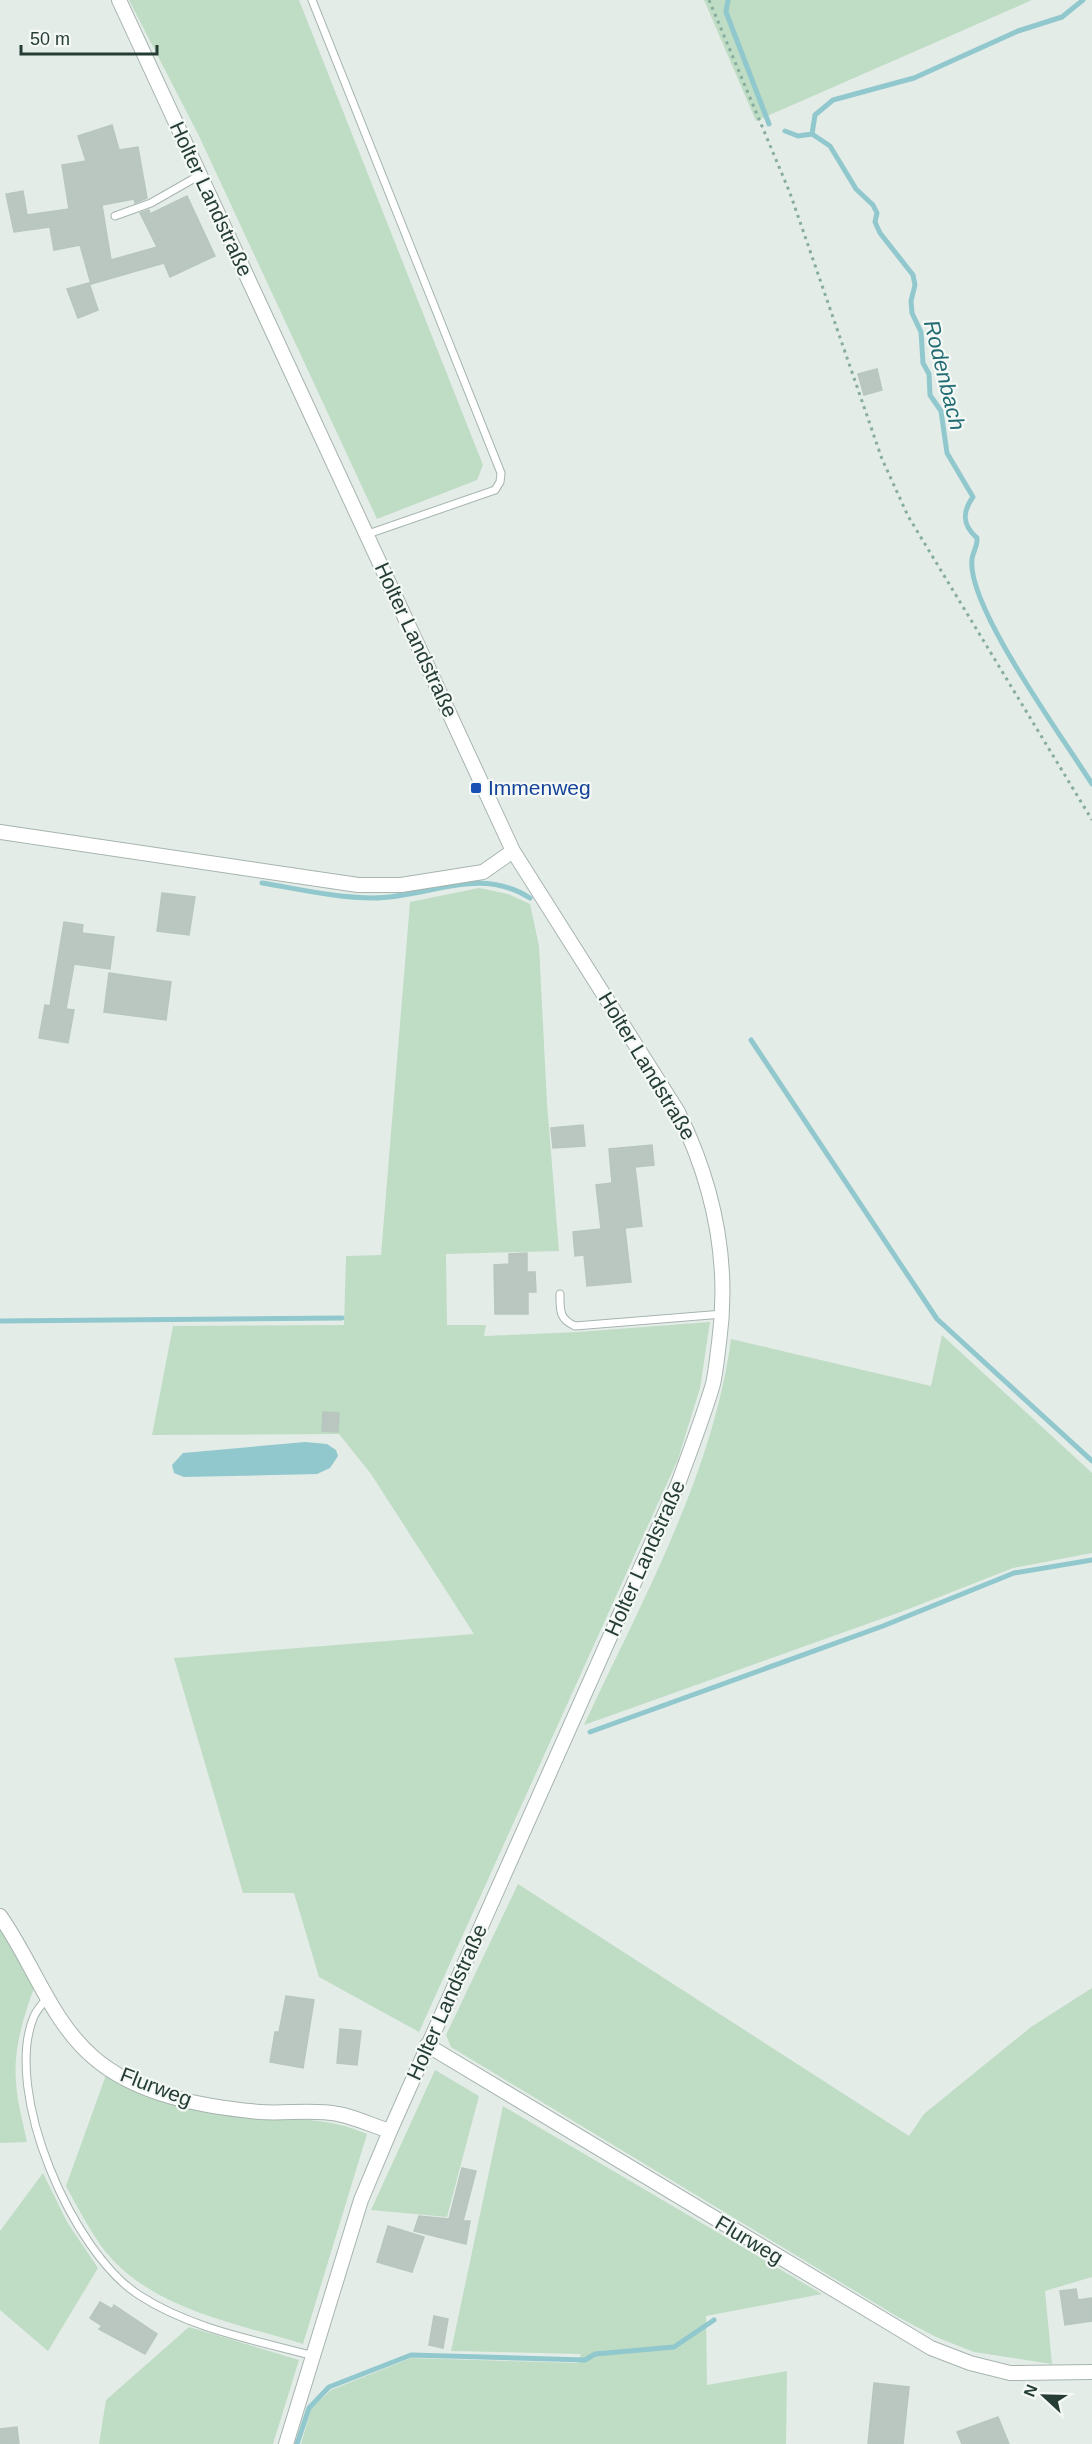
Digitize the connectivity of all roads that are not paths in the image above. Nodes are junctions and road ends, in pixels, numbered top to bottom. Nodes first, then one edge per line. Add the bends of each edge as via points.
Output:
1 (119, 0) edge
2 (312, 0) edge
3 (200, 175) junction
4 (115, 216) dead end
5 (368, 534) junction
6 (0, 832) edge
7 (513, 851) junction
8 (560, 1294) dead end
9 (723, 1314) junction
10 (0, 1917) edge
11 (48, 1996) junction
12 (427, 2044) junction
13 (390, 2132) junction
14 (314, 2356) junction
15 (1092, 2372) edge
16 (285, 2444) edge

1 - 3 street, Holter Landstraße
2 - 5 lane via 501,473 495,490
3 - 4 lane via 152,203
3 - 5 street, Holter Landstraße
5 - 7 street, Holter Landstraße
6 - 7 street via 358,885 401,885 483,872
7 - 9 street, Holter Landstraße via 678,1112 696,1149 722,1256
8 - 9 lane via 560,1312 565,1322 575,1326
9 - 12 street, Holter Landstraße via 713,1383 678,1484
10 - 11 street, Flurweg
11 - 13 street, Flurweg via 67,2028 93,2057 127,2080 201,2104 260,2112 338,2114
11 - 14 lane via 34,2016 26,2076 42,2152 77,2226 99,2259 117,2280 165,2310 195,2323
12 - 13 street, Holter Landstraße
12 - 15 street, Flurweg via 931,2348 1010,2373
13 - 14 street, Holter Landstraße via 362,2200
14 - 16 street, Holter Landstraße

